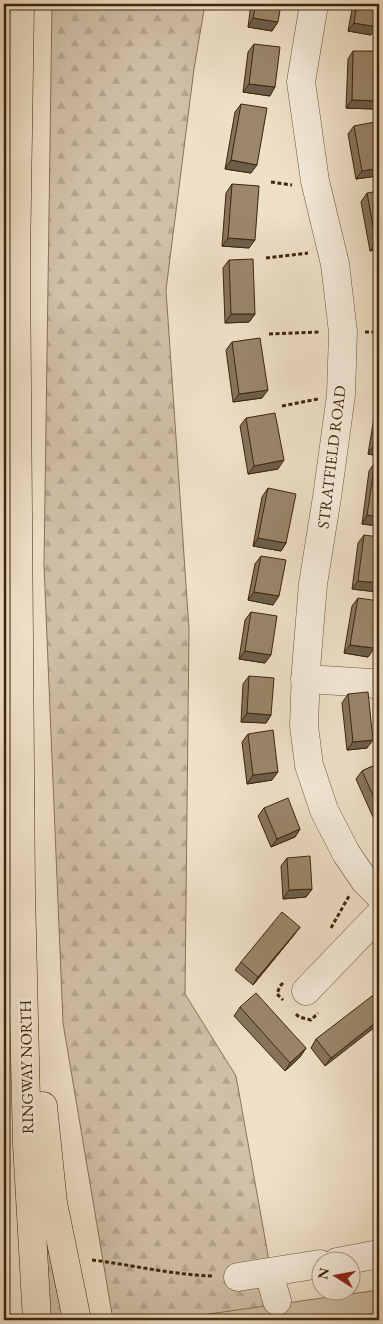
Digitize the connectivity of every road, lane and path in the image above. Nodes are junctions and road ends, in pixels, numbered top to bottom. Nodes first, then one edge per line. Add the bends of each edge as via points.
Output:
1 (20, 4) edge
2 (314, 4) edge
3 (332, 249) junction
4 (266, 258) dead end
5 (343, 332) junction
6 (269, 334) dead end
7 (341, 395) junction
8 (282, 406) dead end
9 (305, 679) junction
10 (379, 686) edge
11 (379, 895) edge
12 (379, 915) edge
13 (24, 984) junction
14 (308, 992) dead end
15 (379, 1254) edge
16 (360, 1258) edge
17 (92, 1260) dead end
18 (310, 1266) edge
19 (269, 1273) junction
20 (238, 1277) joint
21 (277, 1301) dead end
22 (37, 1320) edge
23 (78, 1320) edge

1 - 13 highway, RINGWAY NORTH via 16,280
2 - 3 street, STRATFIELD ROAD via 301,82 315,181
3 - 4 path
3 - 5 street, STRATFIELD ROAD
5 - 6 path
5 - 7 street, STRATFIELD ROAD
7 - 8 path
7 - 9 street, STRATFIELD ROAD via 313,584
9 - 10 street
9 - 11 street, STRATFIELD ROAD via 304,726 309,765 324,810 346,853
12 - 14 street
13 - 22 highway, RINGWAY NORTH
13 - 23 highway via 43,1106 53,1203
15 - 16 street
17 - 20 path via 184,1275
18 - 19 street
19 - 20 street
19 - 21 street

